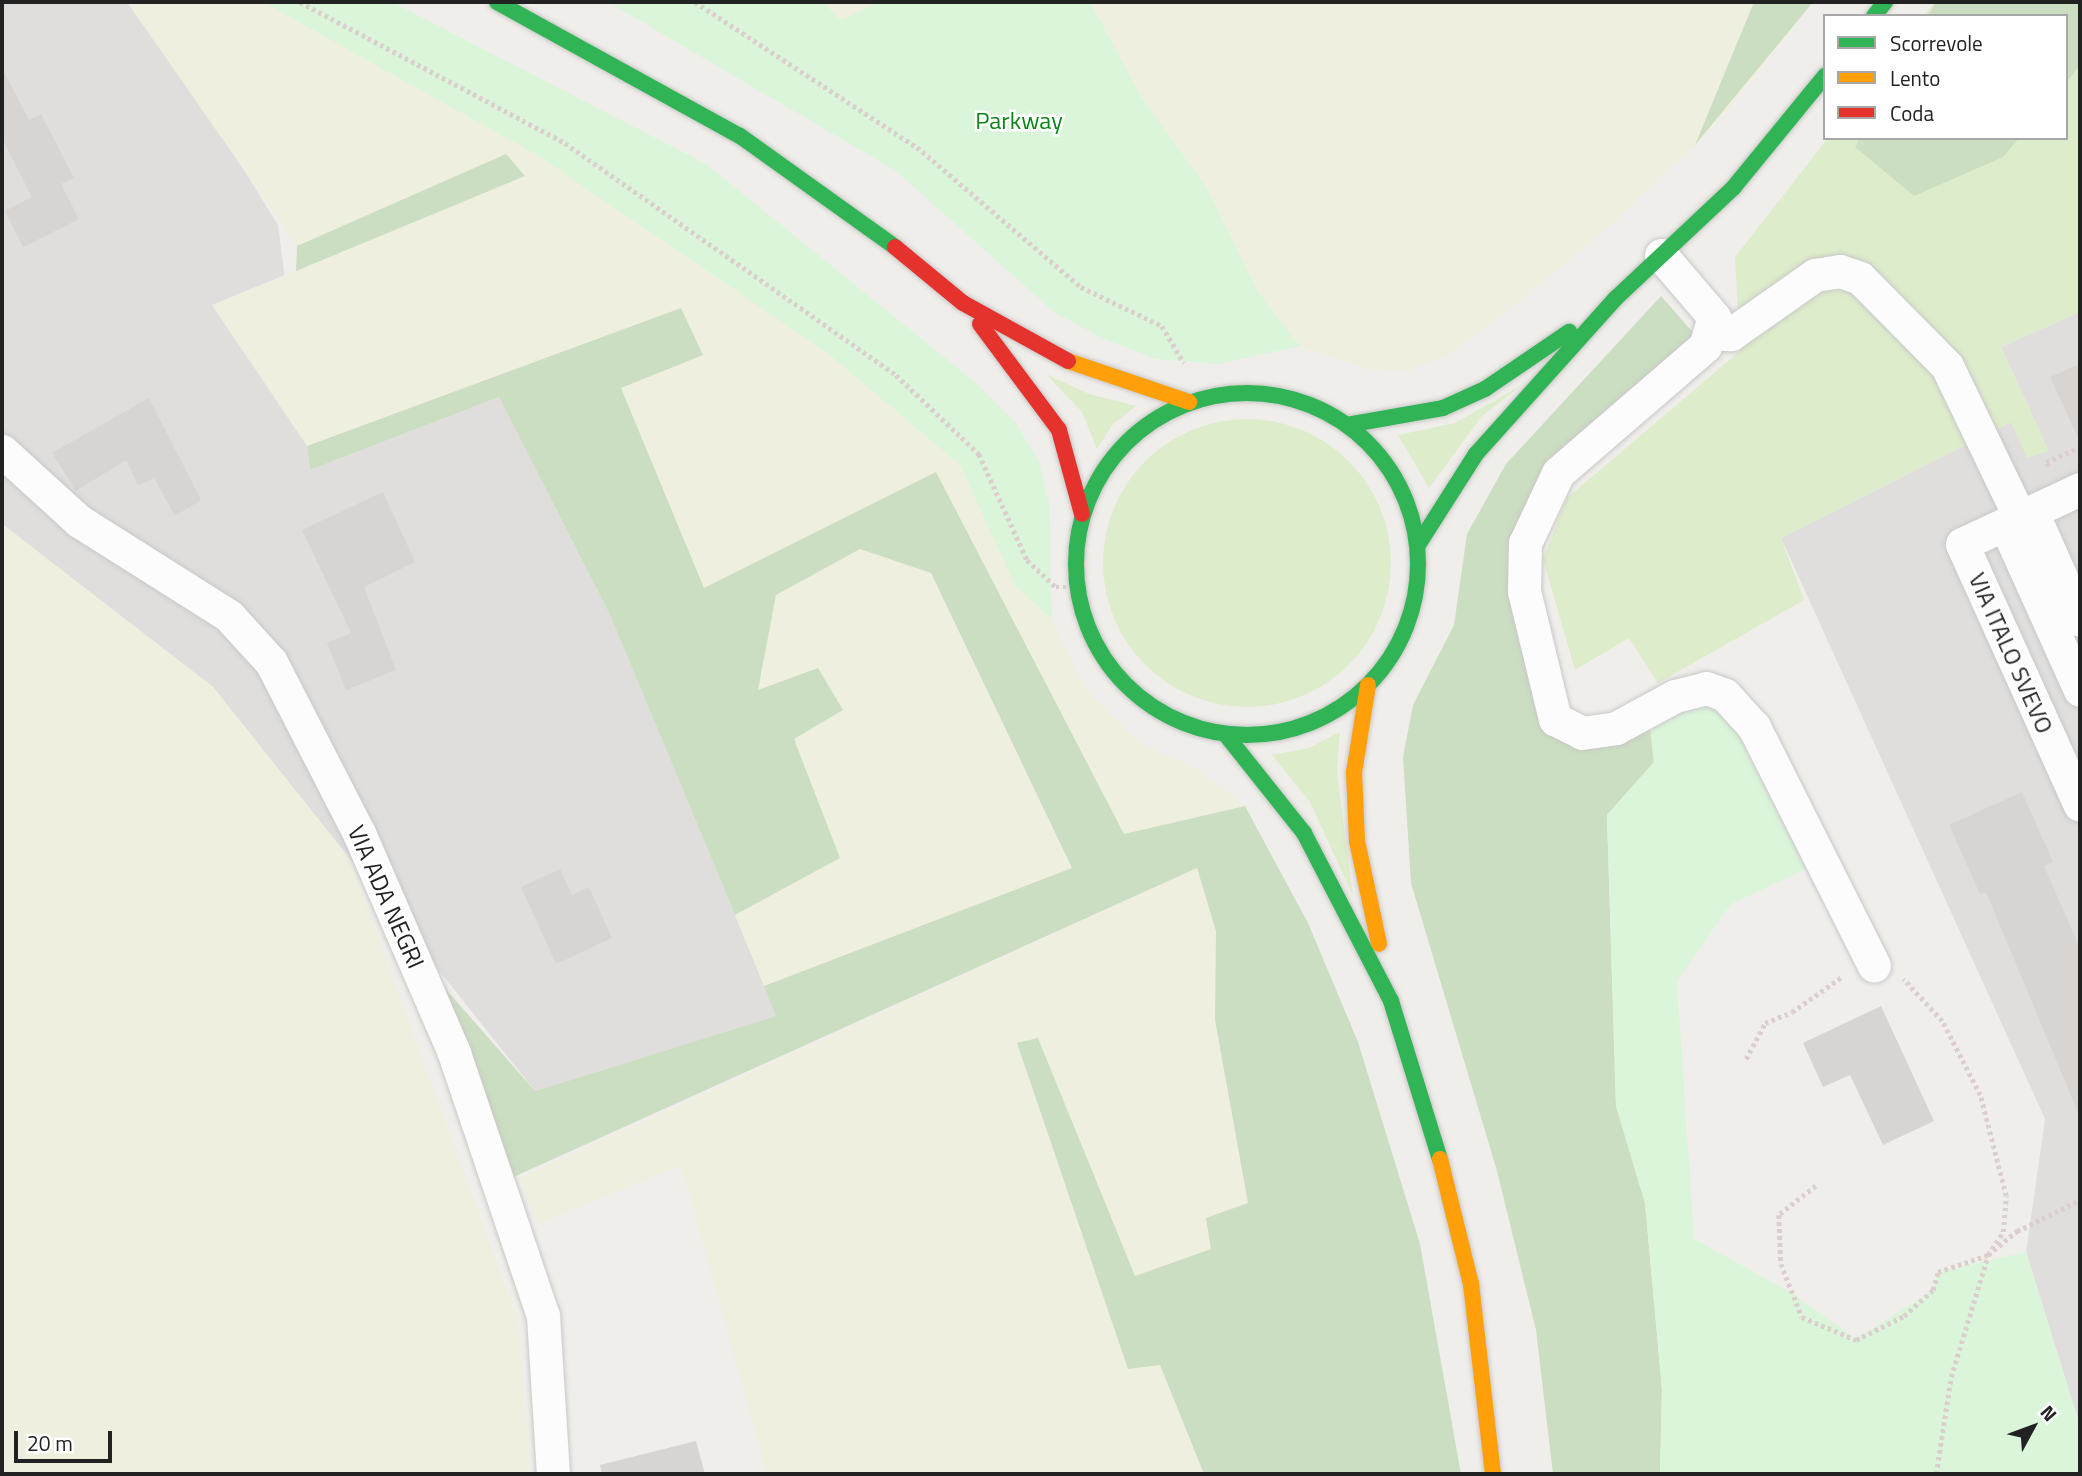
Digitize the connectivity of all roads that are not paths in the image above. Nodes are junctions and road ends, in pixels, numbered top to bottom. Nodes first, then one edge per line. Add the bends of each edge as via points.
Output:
1 (497, 2) edge
2 (1823, 78) edge
3 (1661, 256) junction
4 (1616, 298) junction
5 (963, 303) junction
6 (1709, 333) junction
7 (1196, 400) junction
8 (1347, 425) junction
9 (2, 451) edge
10 (2080, 489) edge
11 (1082, 514) junction
12 (2019, 518) junction
13 (1418, 545) junction
14 (2080, 620) edge
15 (1367, 685) junction
16 (2080, 690) edge
17 (1226, 735) junction
18 (2080, 805) edge
19 (1874, 966) road end
20 (1391, 1001) junction
21 (553, 1474) edge
22 (1493, 1474) edge

1 - 5 main road via 740,136 863,221
2 - 3 main road via 1734,187
3 - 4 main road
3 - 6 street via 1705,299 1714,317
4 - 8 main road via 1485,389 1443,408
4 - 13 main road via 1476,454
5 - 7 main road via 1110,380
5 - 11 main road via 1059,430
6 - 12 street via 1731,334 1815,275 1840,271 1860,278 1947,366
6 - 19 street via 1704,346 1558,473 1525,543 1524,591 1555,719 1582,733 1616,728 1675,696 1706,688 1725,695 1754,727
7 - 8 main road via 1278,395
7 - 11 main road via 1122,445
8 - 13 main road via 1395,477
9 - 21 street, VIA ADA NEGRI via 79,521 229,615 271,663 359,833 454,1053 543,1316
10 - 12 street, VIA ITALO SVEVO
11 - 17 main road via 1076,587 1097,648 1138,697 1184,724
12 - 14 street
12 - 16 street, VIA ITALO SVEVO
12 - 18 street, VIA ITALO SVEVO via 1962,544
13 - 15 main road via 1410,617 1387,664
15 - 17 main road via 1347,704 1301,728
15 - 20 main road via 1354,772 1357,841
17 - 20 main road via 1304,833
20 - 22 main road via 1454,1202 1483,1359

